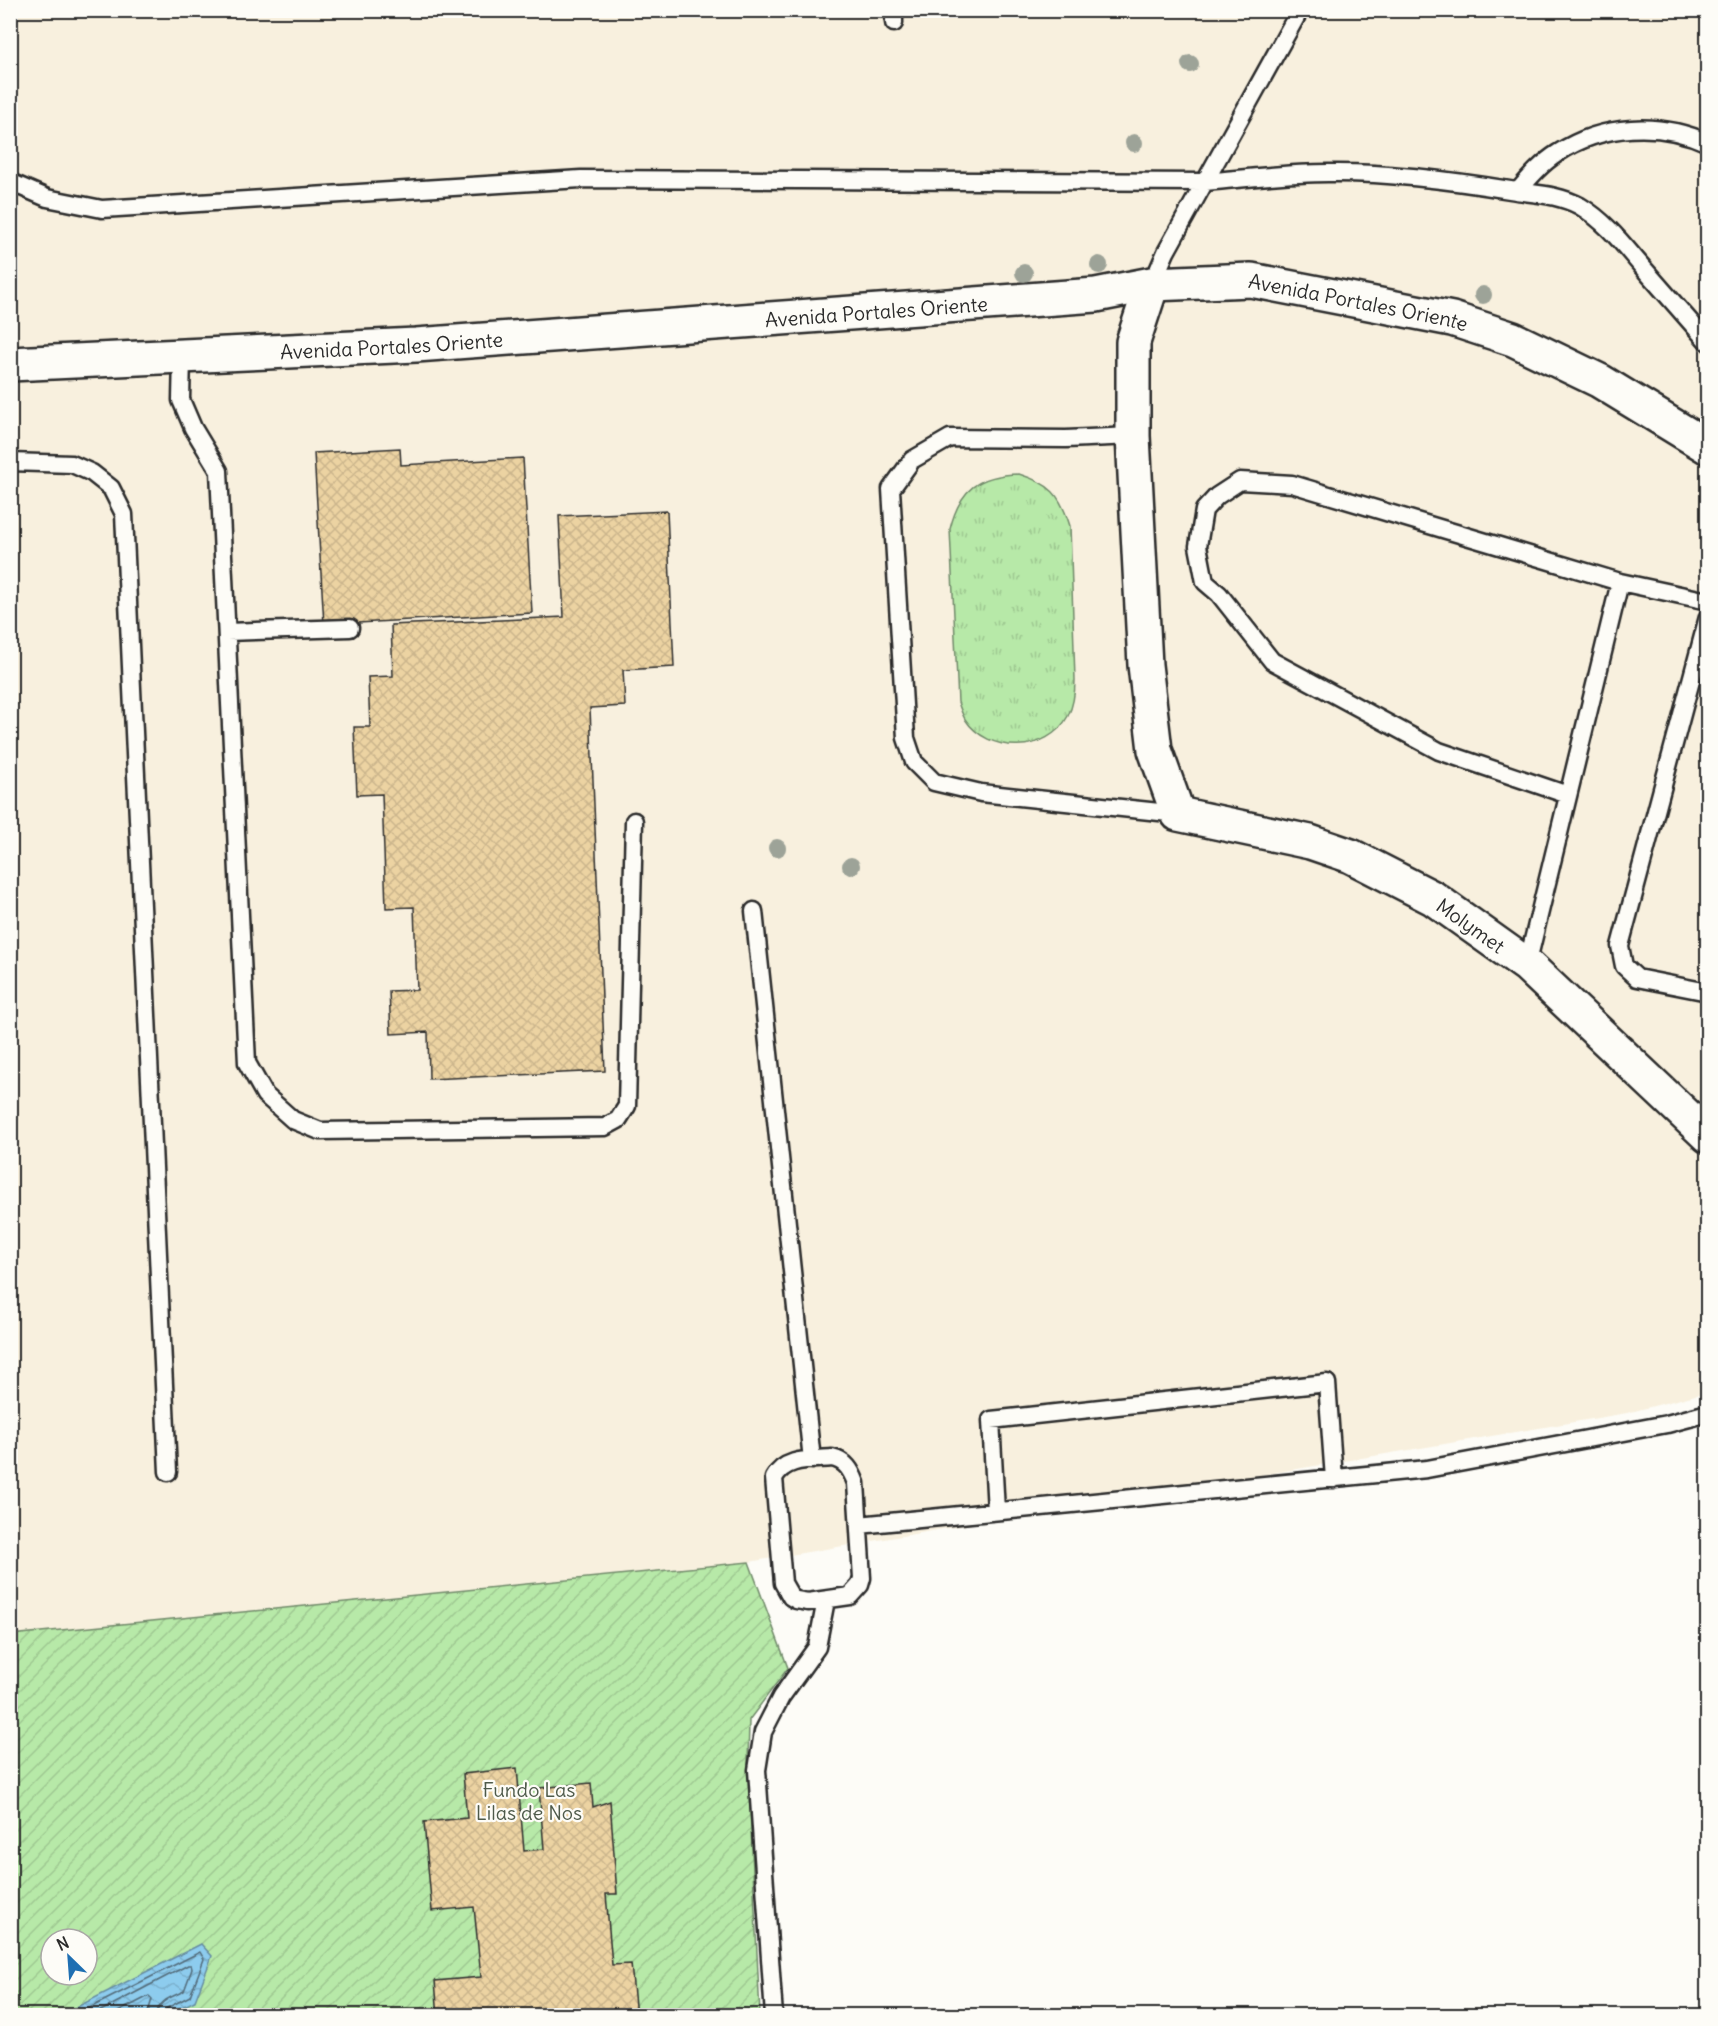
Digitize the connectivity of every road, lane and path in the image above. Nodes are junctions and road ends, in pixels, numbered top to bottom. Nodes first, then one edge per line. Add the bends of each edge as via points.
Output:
1 (1300, 10) edge
2 (1707, 144) edge
3 (10, 182) edge
4 (1206, 182) junction
5 (1518, 191) junction
6 (1152, 284) junction
7 (1707, 342) edge
8 (182, 356) junction
9 (10, 364) edge
10 (1134, 436) junction
11 (1707, 447) edge
12 (10, 462) edge
13 (1620, 582) junction
14 (1707, 601) edge
15 (1707, 617) edge
16 (350, 628) dead end
17 (227, 632) junction
18 (1568, 795) junction
19 (1178, 814) junction
20 (634, 821) dead end
21 (754, 911) dead end
22 (1527, 965) junction
23 (1707, 992) edge
24 (1707, 1136) edge
25 (1707, 1413) edge
26 (812, 1460) junction
27 (168, 1472) dead end
28 (1335, 1479) junction
29 (996, 1511) junction
30 (859, 1525) junction
31 (826, 1600) junction
32 (774, 2016) edge

1 - 4 lane
2 - 5 lane via 1665,130 1609,132 1558,153
3 - 4 lane via 47,198 102,209 581,179
4 - 5 lane via 1318,173 1380,174
4 - 6 lane
5 - 7 lane via 1560,198 1601,221
6 - 8 street, Avenida Portales Oriente via 1096,295 416,345
6 - 10 street via 1133,342
6 - 11 street, Avenida Portales Oriente via 1251,280 1452,319 1513,339 1600,381
8 - 9 street, Avenida Portales Oriente
8 - 17 lane via 181,400 219,471
10 - 19 street via 1147,687 1155,750
10 - 19 lane via 950,438 912,460 891,489 906,738 914,762 934,782 981,793
12 - 27 lane via 72,464 92,473 111,488 124,514
13 - 14 lane
13 - 18 lane
13 - 18 lane via 1292,484 1240,481 1204,510 1198,546 1205,582 1272,661 1439,751
15 - 23 lane via 1620,946 1624,966 1637,978
16 - 17 lane
17 - 20 lane via 247,1064 265,1095 293,1120 320,1131 605,1127 618,1120 627,1106
18 - 22 lane
19 - 22 street, Molymet via 1310,842 1351,856 1433,898
21 - 26 lane
22 - 24 street, Molymet
25 - 28 lane via 1667,1424 1427,1468
26 - 30 lane via 837,1459 850,1469 856,1483
26 - 31 lane via 786,1465 774,1478 782,1567 785,1588 791,1597 802,1602
28 - 29 lane
28 - 29 lane via 1327,1383 991,1420
29 - 30 lane
30 - 31 lane via 860,1585 850,1596
31 - 32 lane via 817,1647 781,1697 763,1732 757,1770

